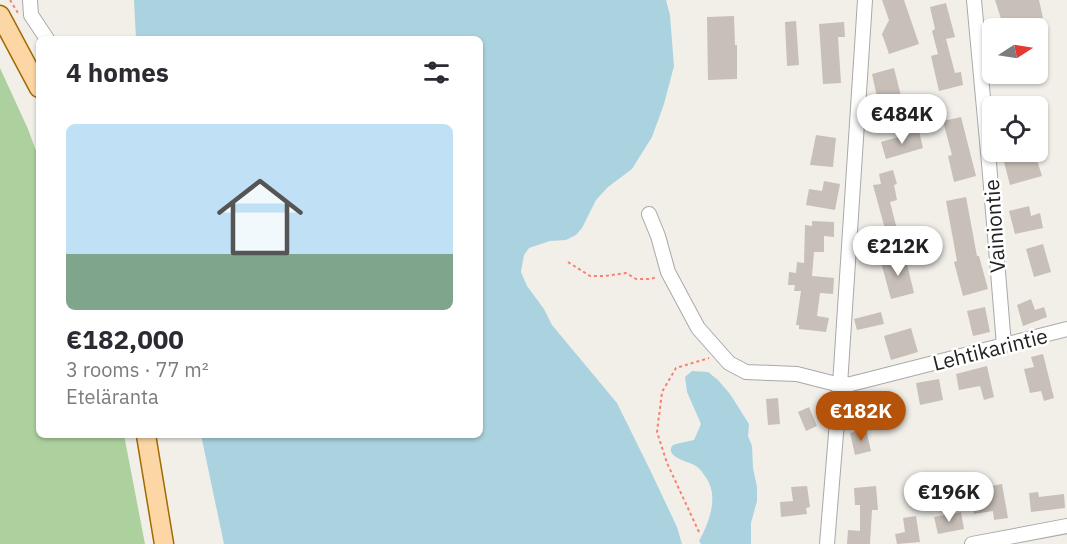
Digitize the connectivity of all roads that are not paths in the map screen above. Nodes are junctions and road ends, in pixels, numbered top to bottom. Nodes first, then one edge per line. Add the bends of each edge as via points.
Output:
1 (30, 0) edge
2 (865, 0) edge
3 (974, 0) edge
4 (0, 15) edge
5 (45, 36) edge
6 (36, 82) edge
7 (649, 214) dead end
8 (1067, 329) edge
9 (1004, 345) junction
10 (840, 384) junction
11 (146, 438) edge
12 (1067, 526) edge
13 (164, 544) edge
14 (827, 544) edge
15 (972, 544) edge

1 - 5 street via 31,15
2 - 10 street
3 - 9 street, Vainiontie
4 - 6 main road
7 - 10 street, Lehtikarintie via 668,272 698,328 729,363 746,372 797,374
8 - 9 street, Lehtikarintie
9 - 10 street, Lehtikarintie
10 - 14 street
11 - 13 main road
12 - 15 street

